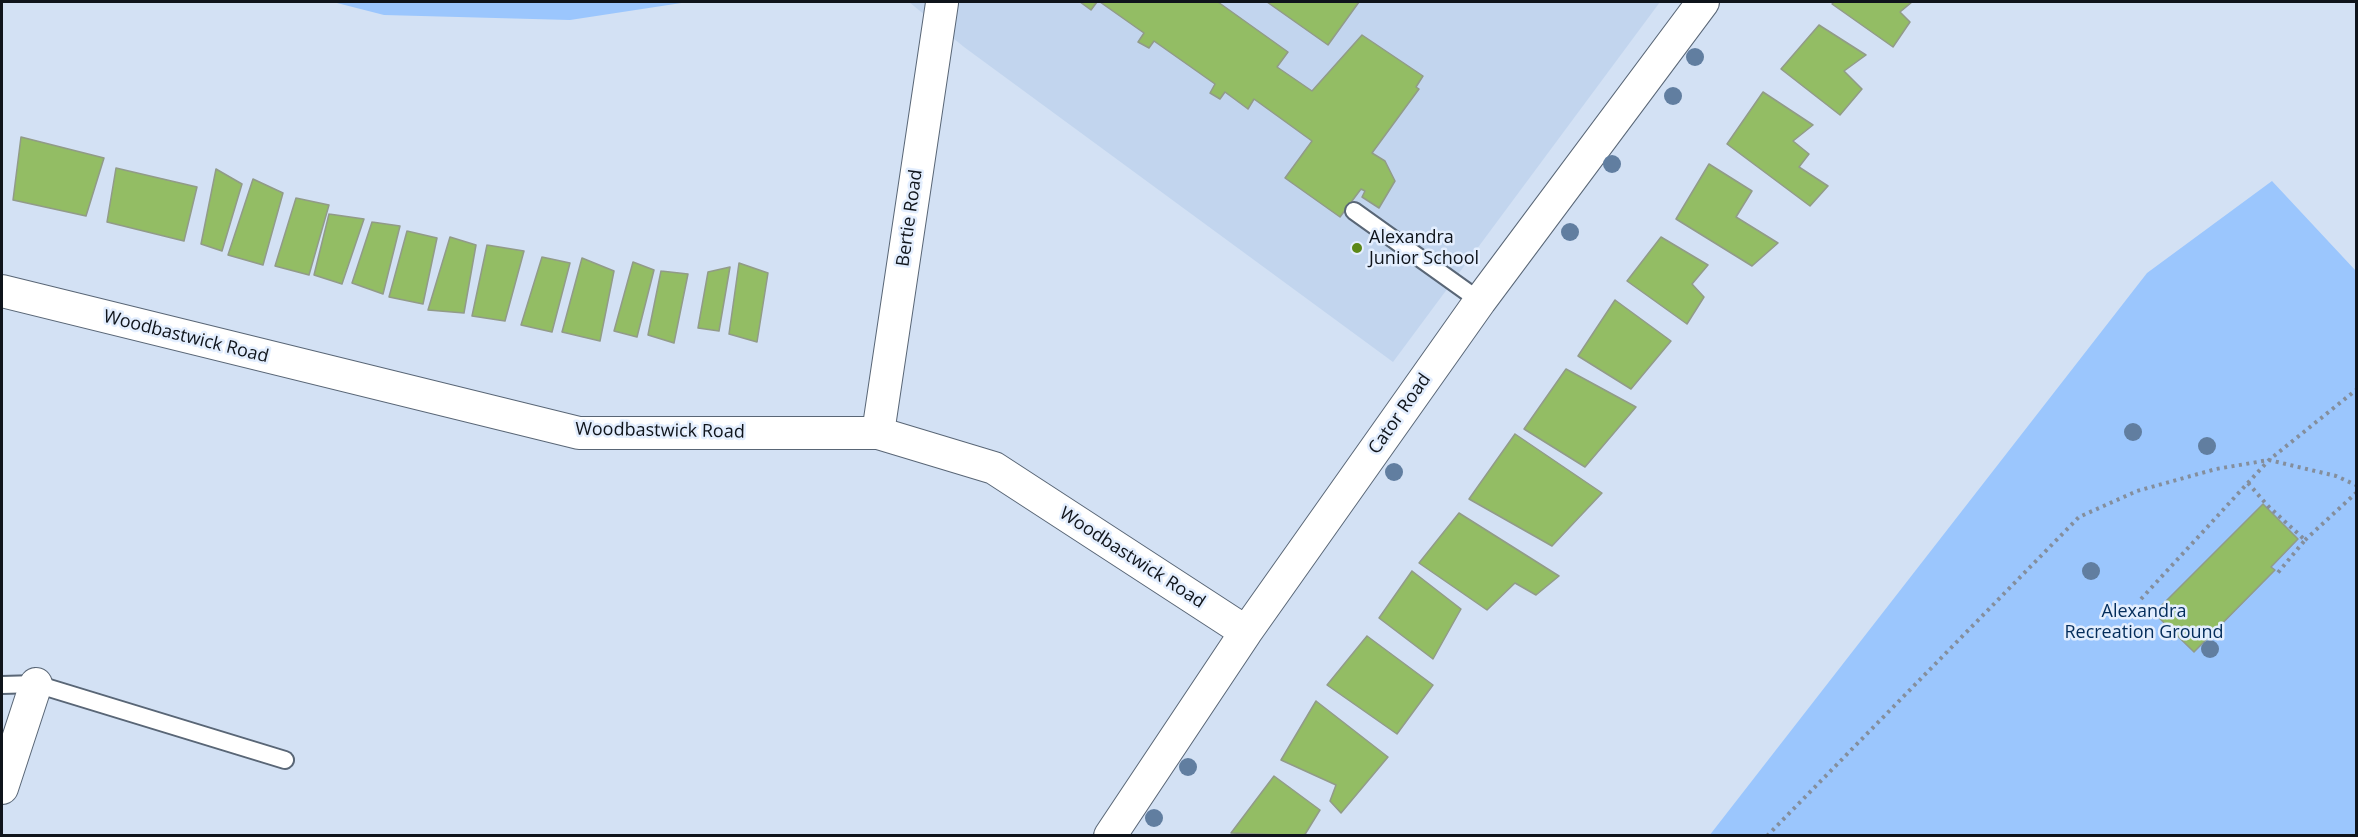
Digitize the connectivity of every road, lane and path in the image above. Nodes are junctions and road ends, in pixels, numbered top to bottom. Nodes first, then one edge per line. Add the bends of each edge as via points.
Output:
1 (1703, 2) edge
2 (942, 3) edge
3 (1354, 212) dead end
4 (2, 291) edge
5 (1480, 301) junction
6 (2356, 390) edge
7 (878, 433) junction
8 (2269, 460) junction
9 (2248, 483) junction
10 (2356, 485) edge
11 (2356, 493) edge
12 (2306, 540) junction
13 (2276, 575) dead end
14 (2141, 599) dead end
15 (1246, 632) junction
16 (36, 684) junction
17 (2, 685) edge
18 (285, 760) dead end
19 (2, 788) edge
20 (1110, 836) edge
21 (1767, 836) edge

1 - 5 street, Cator Road
2 - 7 street, Bertie Road
3 - 5 lane
4 - 7 street, Woodbastwick Road via 579,433
5 - 15 street, Cator Road
6 - 8 path
7 - 15 street, Woodbastwick Road via 994,468
8 - 9 path
8 - 10 path via 2336,476
8 - 21 path via 2216,469 2137,491 2079,517
9 - 12 path
9 - 14 path
11 - 12 path
12 - 13 path
15 - 20 street, Cator Road
16 - 17 lane
16 - 18 lane
16 - 19 street

